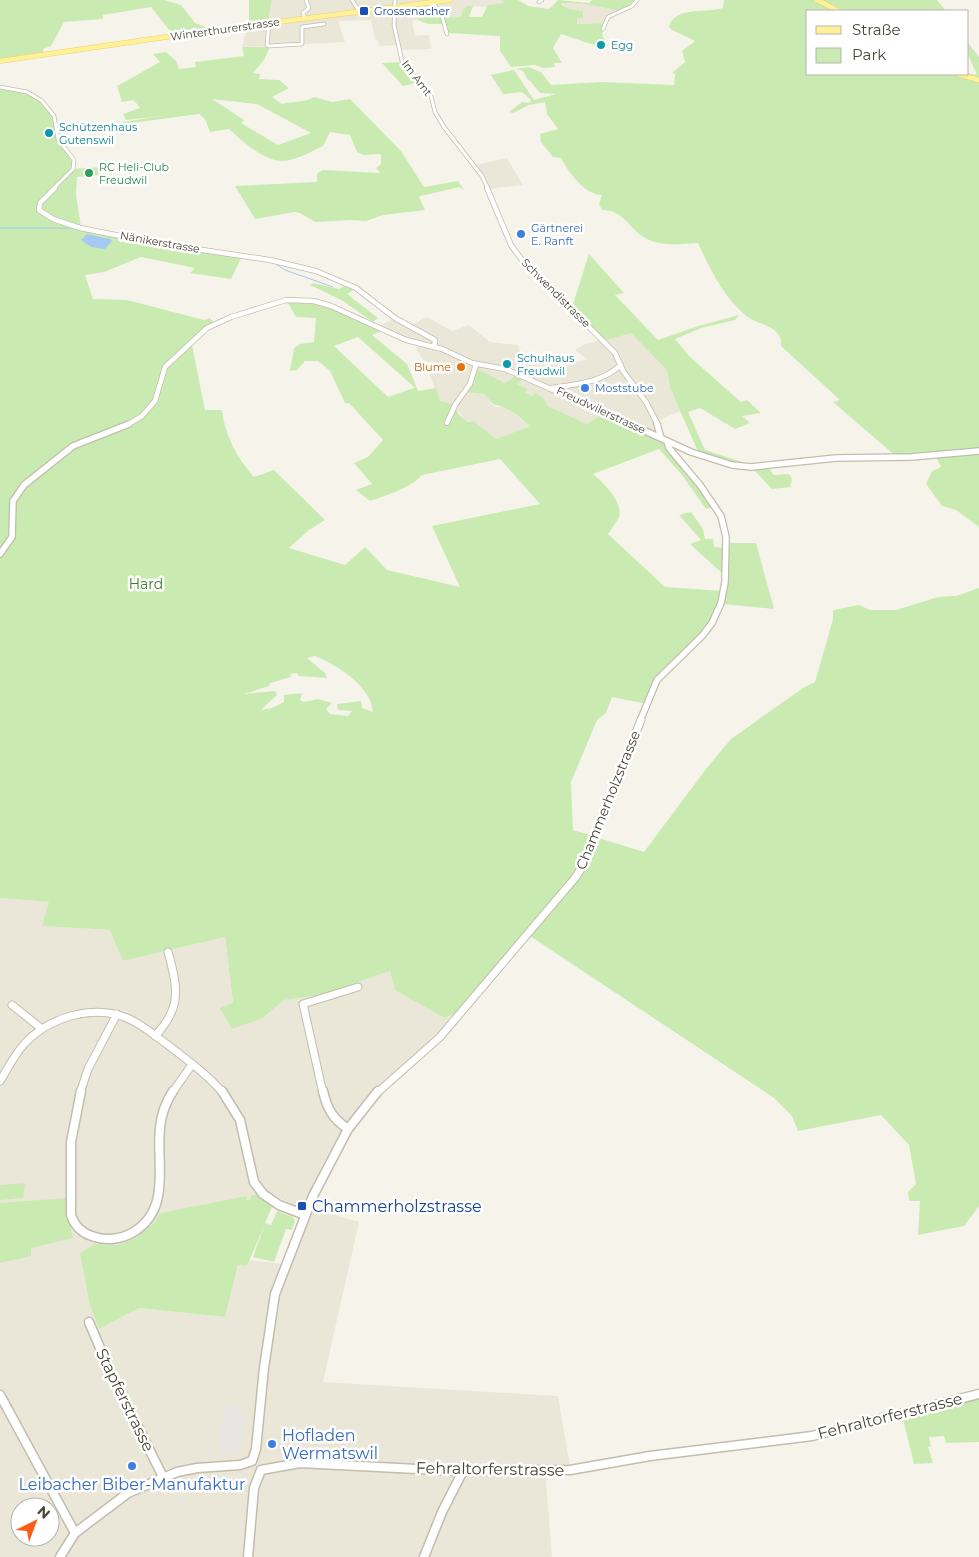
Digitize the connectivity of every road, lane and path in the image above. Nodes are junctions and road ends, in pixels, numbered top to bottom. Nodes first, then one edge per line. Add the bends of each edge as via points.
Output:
1 (306, 0) edge
2 (352, 0) edge
3 (395, 0) edge
4 (450, 0) edge
5 (637, 0) edge
6 (817, 0) edge
7 (431, 1) edge
8 (395, 7) junction
9 (836, 10) edge
10 (359, 11) junction
11 (305, 18) junction
12 (269, 23) junction
13 (324, 24) dead end
14 (603, 29) dead end
15 (447, 34) dead end
16 (0, 61) edge
17 (962, 75) edge
18 (979, 80) edge
19 (0, 87) edge
20 (457, 144) joint
21 (434, 347) junction
22 (476, 364) junction
23 (621, 365) junction
24 (611, 374) junction
25 (626, 375) junction
26 (552, 388) junction
27 (447, 423) dead end
28 (664, 440) junction
29 (979, 451) edge
30 (0, 554) edge
31 (168, 952) dead end
32 (358, 987) dead end
33 (12, 1005) dead end
34 (117, 1014) junction
35 (42, 1029) junction
36 (155, 1036) junction
37 (191, 1066) junction
38 (0, 1081) edge
39 (348, 1129) junction
40 (305, 1215) junction
41 (89, 1322) dead end
42 (979, 1394) edge
43 (0, 1395) edge
44 (252, 1461) junction
45 (261, 1470) junction
46 (463, 1471) junction
47 (163, 1477) junction
48 (76, 1533) junction
49 (60, 1557) edge
50 (248, 1557) edge
51 (424, 1557) edge

1 - 11 street via 309,8 302,13
2 - 10 street
3 - 8 street, Im Amt
4 - 7 main road, Winterthurerstrasse
5 - 14 street via 632,6 608,17
6 - 9 main road
7 - 8 main road, Winterthurerstrasse
7 - 15 street via 442,16
8 - 10 main road, Winterthurerstrasse
8 - 20 street, Im Amt via 394,25 402,61 431,96 435,112
10 - 11 main road, Winterthurerstrasse
11 - 12 main road, Winterthurerstrasse
12 - 13 street via 267,45 271,46 302,44 302,27
12 - 16 main road, Winterthurerstrasse
17 - 18 main road
19 - 21 street, Nänikerstrasse via 27,92 42,101 54,116 58,139 74,160 73,169 40,203 39,210 47,218 72,226 271,259 307,269 356,288 395,318 435,340
20 - 23 street, Schwendistrasse via 482,176 516,252 613,350
21 - 22 street, Freudwilerstrasse
21 - 30 street, Freudwilerstrasse via 406,340 314,301 277,302 221,321 207,328 170,361 163,372 155,401 142,416 126,426 73,446 20,489 13,501 12,537
22 - 26 street, Freudwilerstrasse via 500,368
22 - 27 street via 470,384 455,404
23 - 24 street
23 - 25 street, Schwendistrasse
24 - 25 street
24 - 26 street via 589,383
25 - 28 street, Schwendistrasse via 651,411
26 - 28 street, Freudwilerstrasse
28 - 29 street, Freudwilerstrasse via 710,459 751,467 836,458 911,457 960,450
28 - 39 street, Chammerholzstrasse via 700,485 724,524 724,591 718,613 702,636 657,680 575,878 444,1031 372,1097
31 - 36 street via 177,984 176,997 171,1015
32 - 39 street via 303,1004 326,1106 332,1116
33 - 35 street
34 - 35 street via 80,1014
34 - 36 street via 133,1020
34 - 37 street via 88,1070 74,1116 70,1210 73,1221 83,1232 98,1239 118,1238 141,1228 151,1218 160,1192 161,1118 174,1088
35 - 38 street via 21,1048
36 - 37 street
37 - 40 street via 219,1088 235,1109 243,1129 252,1179 259,1191 276,1205
39 - 40 street, Chammerholzstrasse
40 - 44 street, Chammerholzstrasse via 275,1294
41 - 47 street, Stapferstrasse via 109,1370
42 - 46 street, Fehraltorferstrasse via 900,1412 830,1433 773,1443 650,1456 570,1470
43 - 48 street
44 - 45 street
44 - 47 street via 197,1468
45 - 46 street, Fehraltorferstrasse via 300,1463
45 - 50 street via 254,1488
46 - 51 street
47 - 48 street via 128,1493
48 - 49 street

